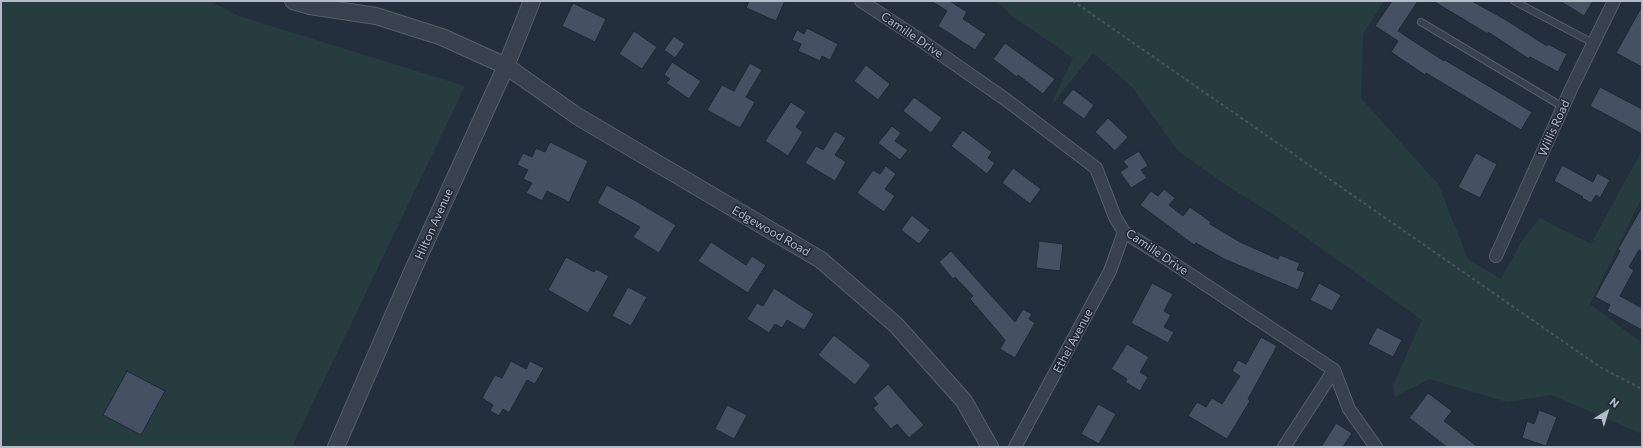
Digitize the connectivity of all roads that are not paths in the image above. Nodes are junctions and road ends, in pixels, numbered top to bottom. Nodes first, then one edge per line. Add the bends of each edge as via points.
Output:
1 (293, 1) edge
2 (532, 1) edge
3 (861, 1) edge
4 (1514, 1) edge
5 (1614, 1) edge
6 (1421, 22) dead end
7 (1593, 43) junction
8 (506, 66) junction
9 (1563, 107) junction
10 (1124, 232) junction
11 (1496, 256) dead end
12 (1334, 370) junction
13 (336, 447) edge
14 (990, 447) edge
15 (1015, 447) edge
16 (1284, 447) edge
17 (1376, 447) edge

1 - 8 street, Edgewood Road via 376,16 442,37
2 - 8 street, Hilton Avenue
3 - 10 street, Camille Drive via 999,95 1096,168 1115,217
4 - 7 lane
5 - 7 street, Willis Road
6 - 9 lane
7 - 9 street, Willis Road
8 - 13 street, Hilton Avenue via 415,265
8 - 14 street, Edgewood Road via 577,116 821,260 896,325 964,400
9 - 11 street, Willis Road
10 - 12 street, Camille Drive
10 - 15 street, Ethel Avenue via 1110,271
12 - 16 street
12 - 17 street via 1349,409

